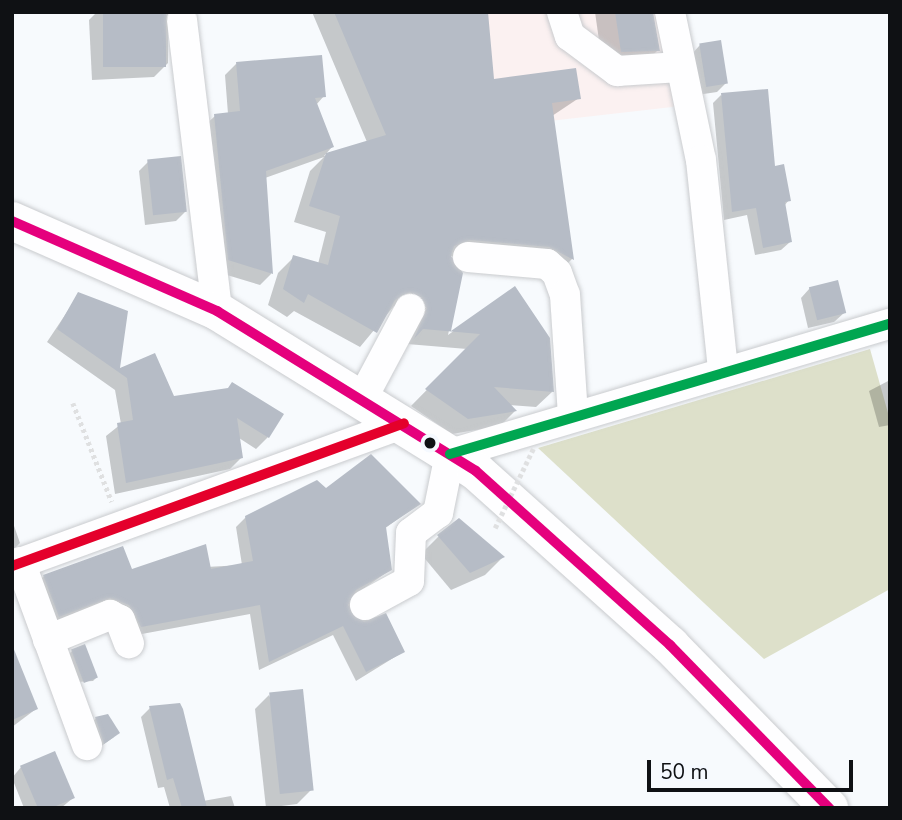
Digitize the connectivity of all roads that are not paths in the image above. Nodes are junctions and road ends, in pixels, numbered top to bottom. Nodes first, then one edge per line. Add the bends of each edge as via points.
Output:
1 (562, 12) edge
2 (670, 12) edge
3 (182, 20) dead end
4 (680, 67) junction
5 (12, 221) edge
6 (468, 257) dead end
7 (410, 309) dead end
8 (216, 311) junction
9 (890, 324) edge
10 (723, 371) junction
11 (363, 397) junction
12 (573, 415) junction
13 (404, 424) junction
14 (450, 454) junction
15 (16, 564) edge
16 (365, 605) dead end
17 (47, 640) junction
18 (129, 643) dead end
19 (87, 744) dead end
20 (830, 808) edge

1 - 4 street via 570,36 617,71
2 - 4 street
3 - 8 street
4 - 10 street via 701,160
5 - 8 highway
6 - 12 street via 547,264 557,273 565,295
7 - 11 street
8 - 11 highway
9 - 10 street
10 - 12 street
11 - 13 highway
12 - 14 street
13 - 14 highway
13 - 15 street
14 - 16 street via 438,513 411,533 409,581
14 - 20 highway via 670,645
15 - 17 street
17 - 18 street via 110,615 120,620
17 - 19 street

